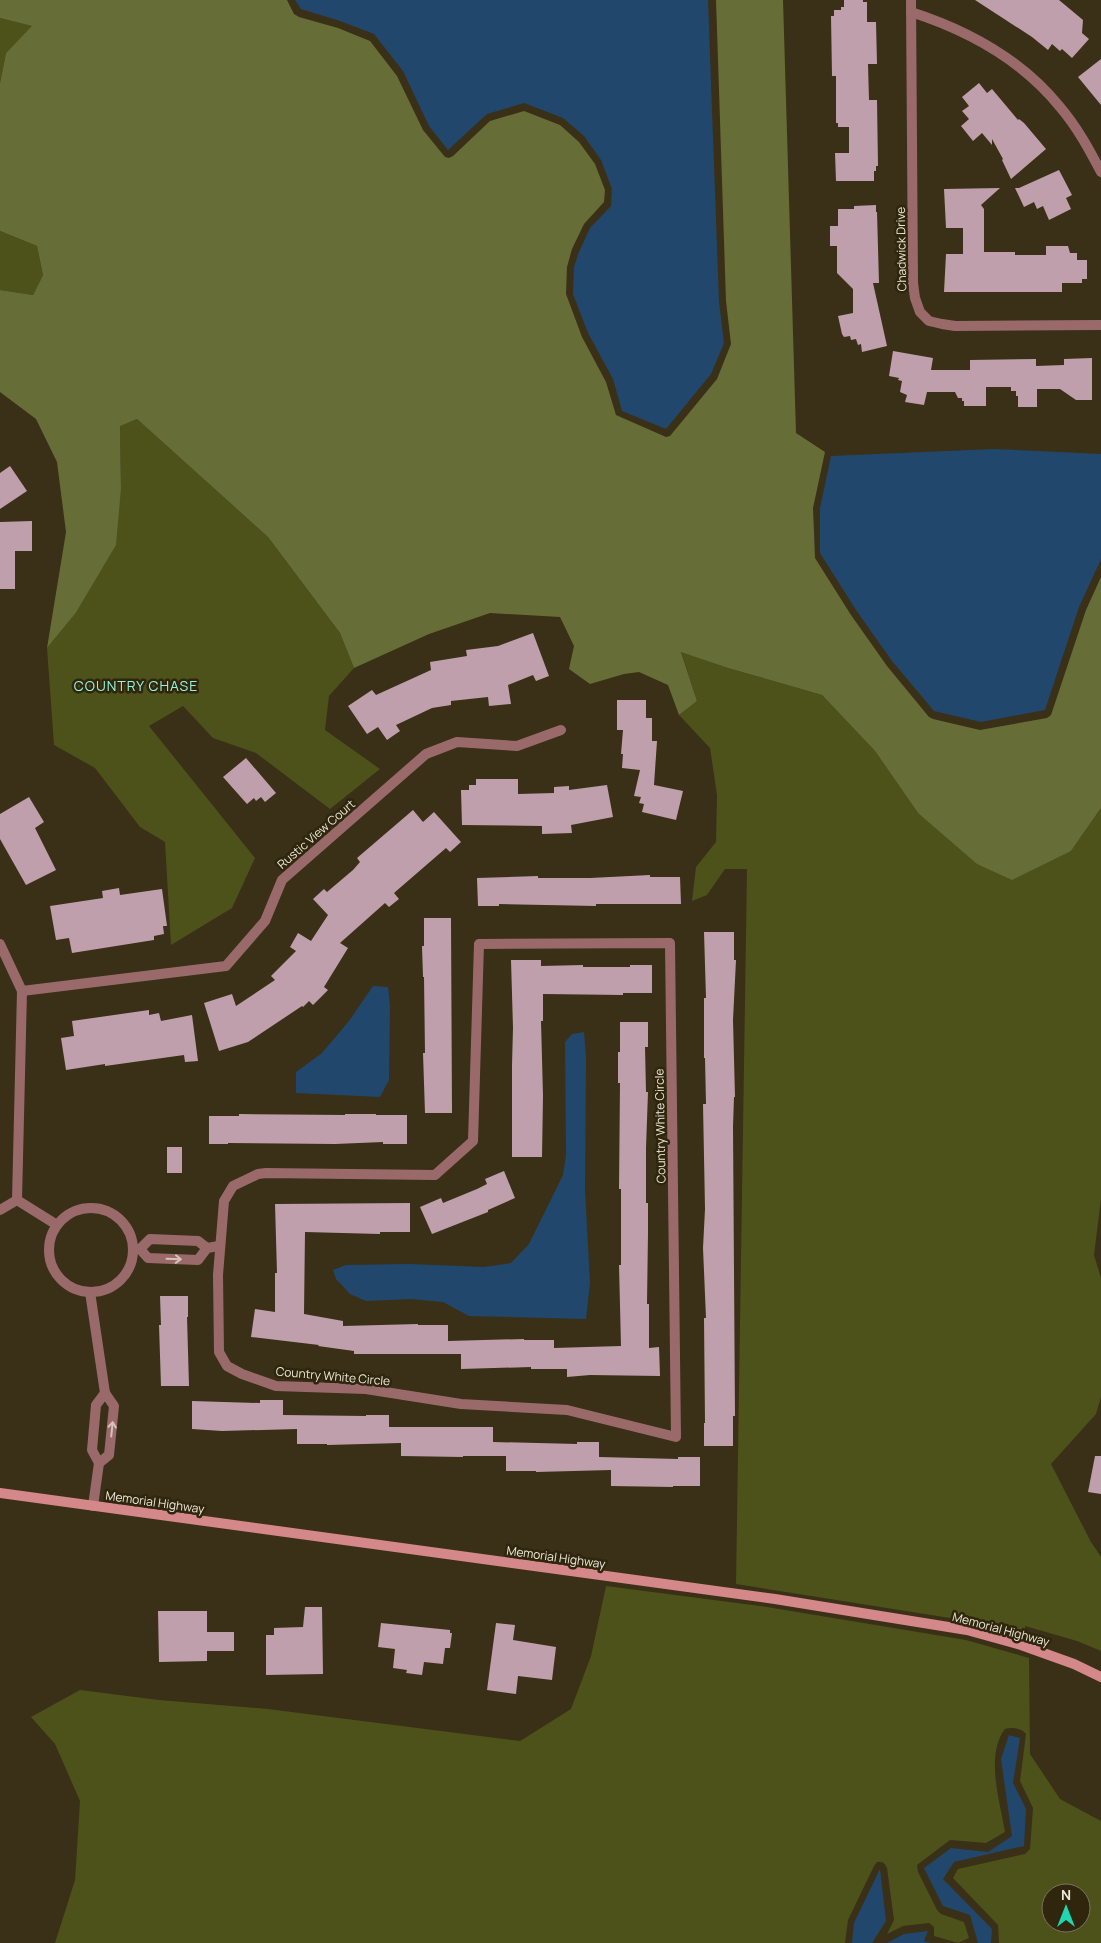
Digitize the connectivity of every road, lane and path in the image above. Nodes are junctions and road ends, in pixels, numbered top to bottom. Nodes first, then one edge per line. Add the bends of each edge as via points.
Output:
1 (911, 0) edge
2 (911, 12) junction
3 (1101, 172) edge
4 (1101, 325) edge
5 (561, 730) dead end
6 (0, 944) edge
7 (22, 991) junction
8 (17, 1200) junction
9 (0, 1210) edge
10 (57, 1225) junction
11 (219, 1246) junction
12 (206, 1248) junction
13 (136, 1249) junction
14 (90, 1292) junction
15 (105, 1393) junction
16 (99, 1463) junction
17 (0, 1493) edge
18 (93, 1506) junction
19 (1101, 1677) edge

1 - 2 street, Chadwick Drive
2 - 3 street via 980,40 1028,76 1069,119
2 - 4 street, Chadwick Drive via 913,283 920,312 929,321 955,326
5 - 7 street, Rustic View Court via 517,746 457,742 426,754 282,880 265,921 226,966
6 - 7 street
7 - 8 street
8 - 9 street
8 - 10 street
10 - 13 street via 73,1212 86,1208 101,1209 123,1224
10 - 14 street via 48,1245 54,1272 76,1290
11 - 11 street, Country White Circle via 219,1352 227,1366 242,1374 276,1386 366,1389 461,1404 566,1410 676,1437 670,943 479,944 473,1141 435,1175 258,1174 233,1186 224,1201
11 - 12 street
12 - 13 street via 198,1240 150,1239
13 -> 12 street via 148,1258 198,1260
13 - 14 street via 125,1275 116,1284
14 - 15 street
15 - 16 street via 96,1405 92,1450
16 -> 15 street via 109,1455 114,1406
16 - 18 street
17 - 18 street, Memorial Highway
18 - 19 street, Memorial Highway via 775,1599 968,1630 1074,1664

